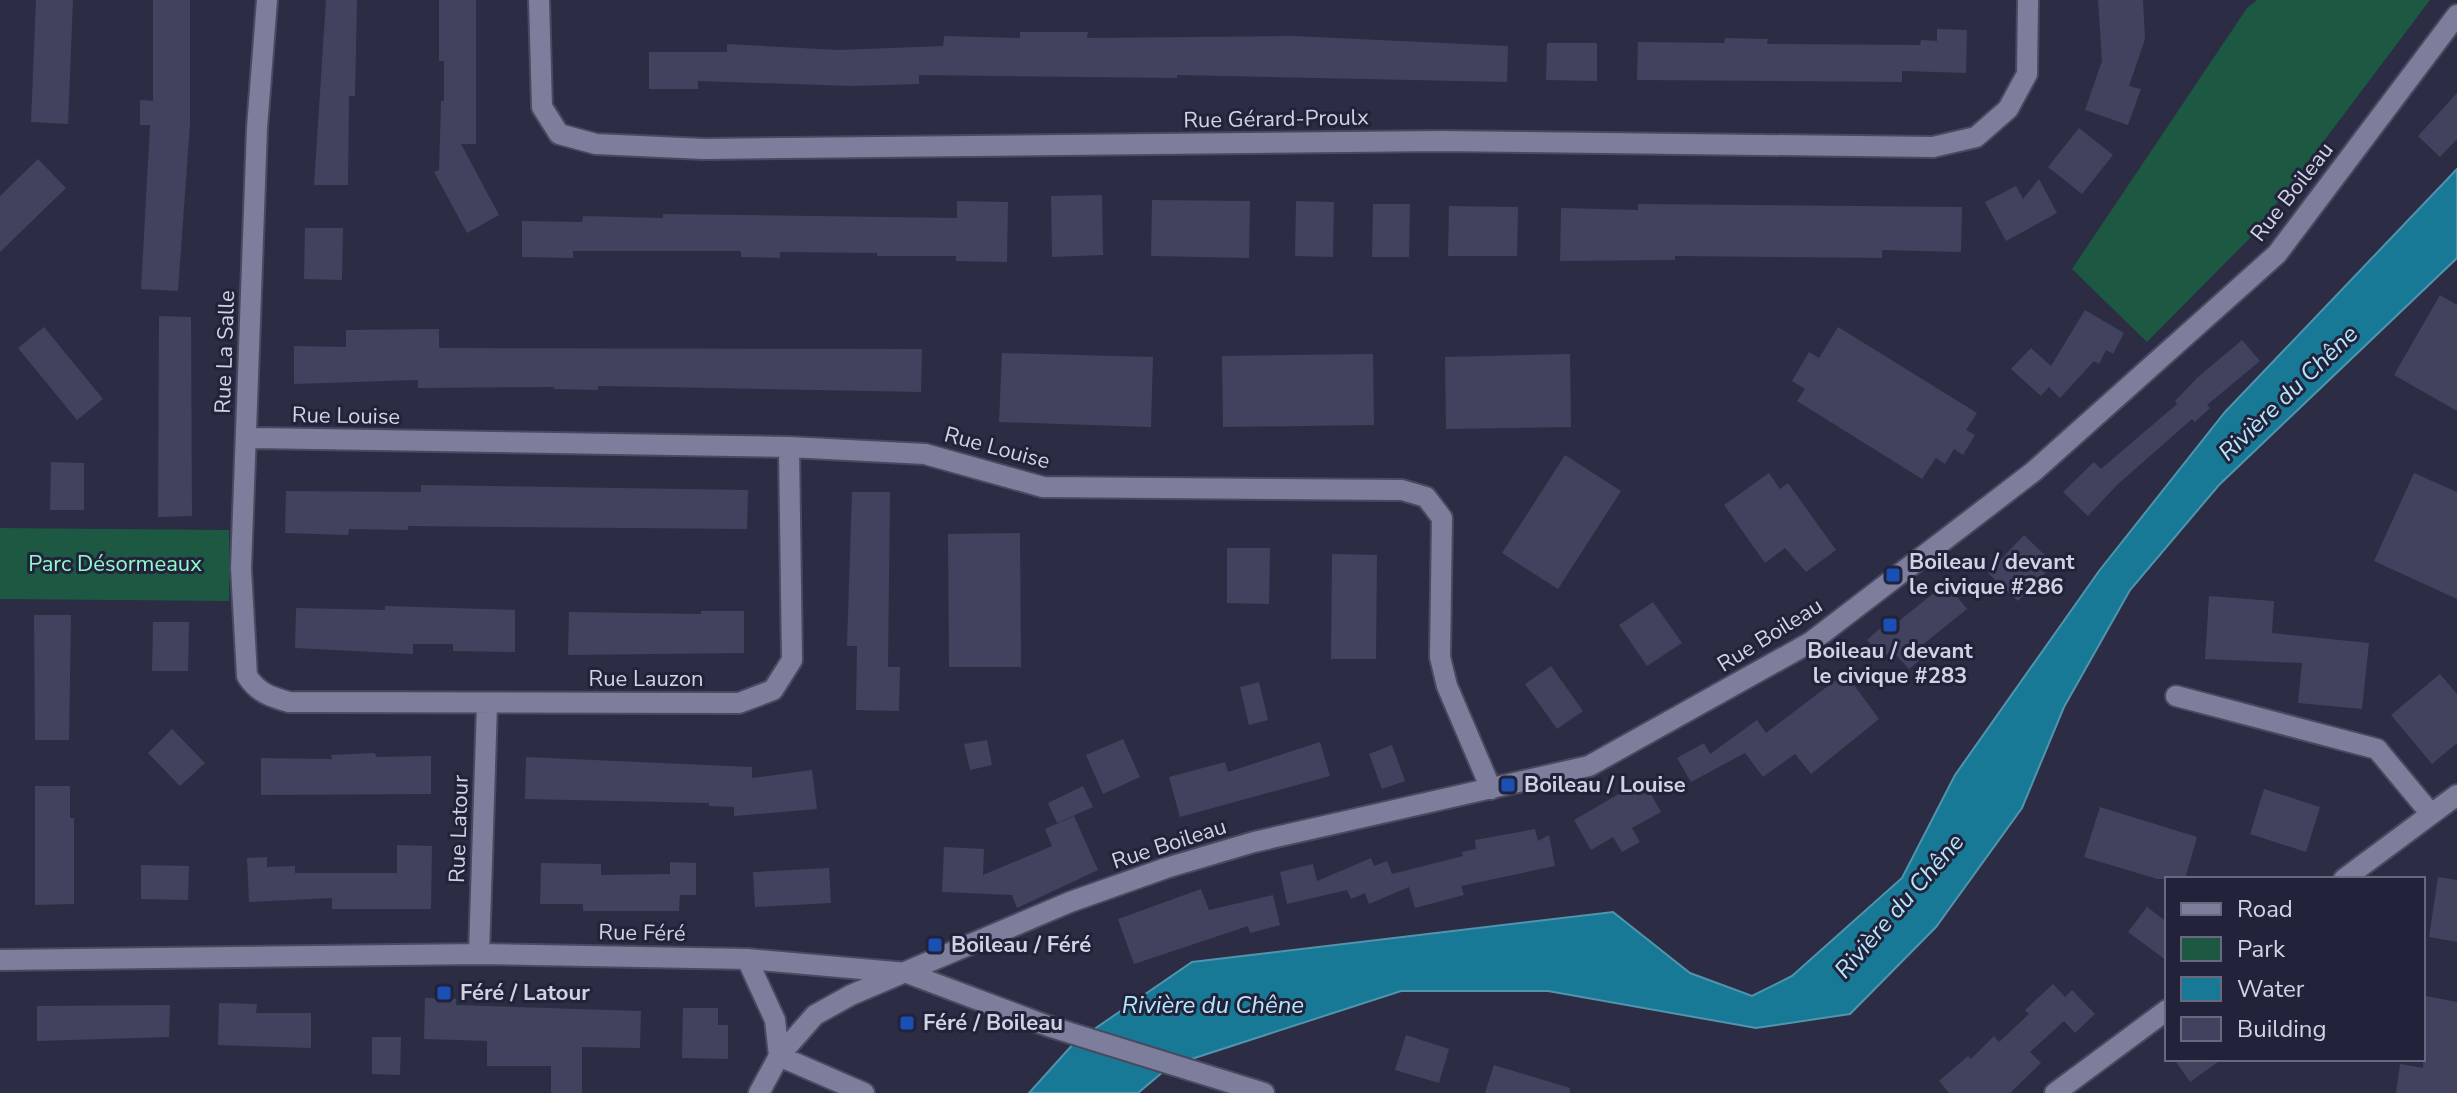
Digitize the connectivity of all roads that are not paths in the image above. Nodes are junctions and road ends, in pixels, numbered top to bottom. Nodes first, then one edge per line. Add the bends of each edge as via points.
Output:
1 (267, 0) edge
2 (539, 0) edge
3 (2028, 0) edge
4 (2457, 15) edge
5 (247, 438) junction
6 (789, 447) junction
7 (2176, 696) dead end
8 (269, 697) joint
9 (487, 704) junction
10 (1491, 789) junction
11 (2457, 795) edge
12 (2431, 814) junction
13 (2347, 877) edge
14 (479, 954) junction
15 (747, 959) junction
16 (0, 960) edge
17 (907, 973) junction
18 (2165, 1011) edge
19 (779, 1056) junction
20 (759, 1093) edge
21 (864, 1093) edge
22 (1264, 1093) edge
23 (2055, 1093) edge

1 - 5 street, Rue La Salle via 257,128
2 - 3 street, Rue Gérard-Proulx via 542,107 559,134 596,144 704,149 1441,141 1933,147 1976,137 2008,109 2027,74
4 - 10 street, Rue Boileau via 2277,254 2033,472 1811,642 1589,766
5 - 6 street, Rue Louise
5 - 8 street, Rue La Salle via 241,568 247,676
6 - 9 street, Rue Lauzon via 792,660 773,690 739,703
6 - 10 street, Rue Louise via 925,454 1043,487 1402,490 1426,497 1442,518 1440,657
7 - 12 street via 2377,749
8 - 9 street, Rue Lauzon via 289,702
9 - 14 street, Rue Latour
10 - 17 street, Rue Boileau via 1254,842 1166,868 1070,902
11 - 12 street
12 - 13 street
14 - 15 street, Rue Féré
14 - 16 street, Rue Féré
15 - 17 street, Rue Féré
15 - 19 street via 775,1020
17 - 19 street, Rue Boileau via 815,1015
17 - 22 street, Rue Féré via 1048,1026
18 - 23 street
19 - 20 street, Rue Boileau
19 - 21 street

